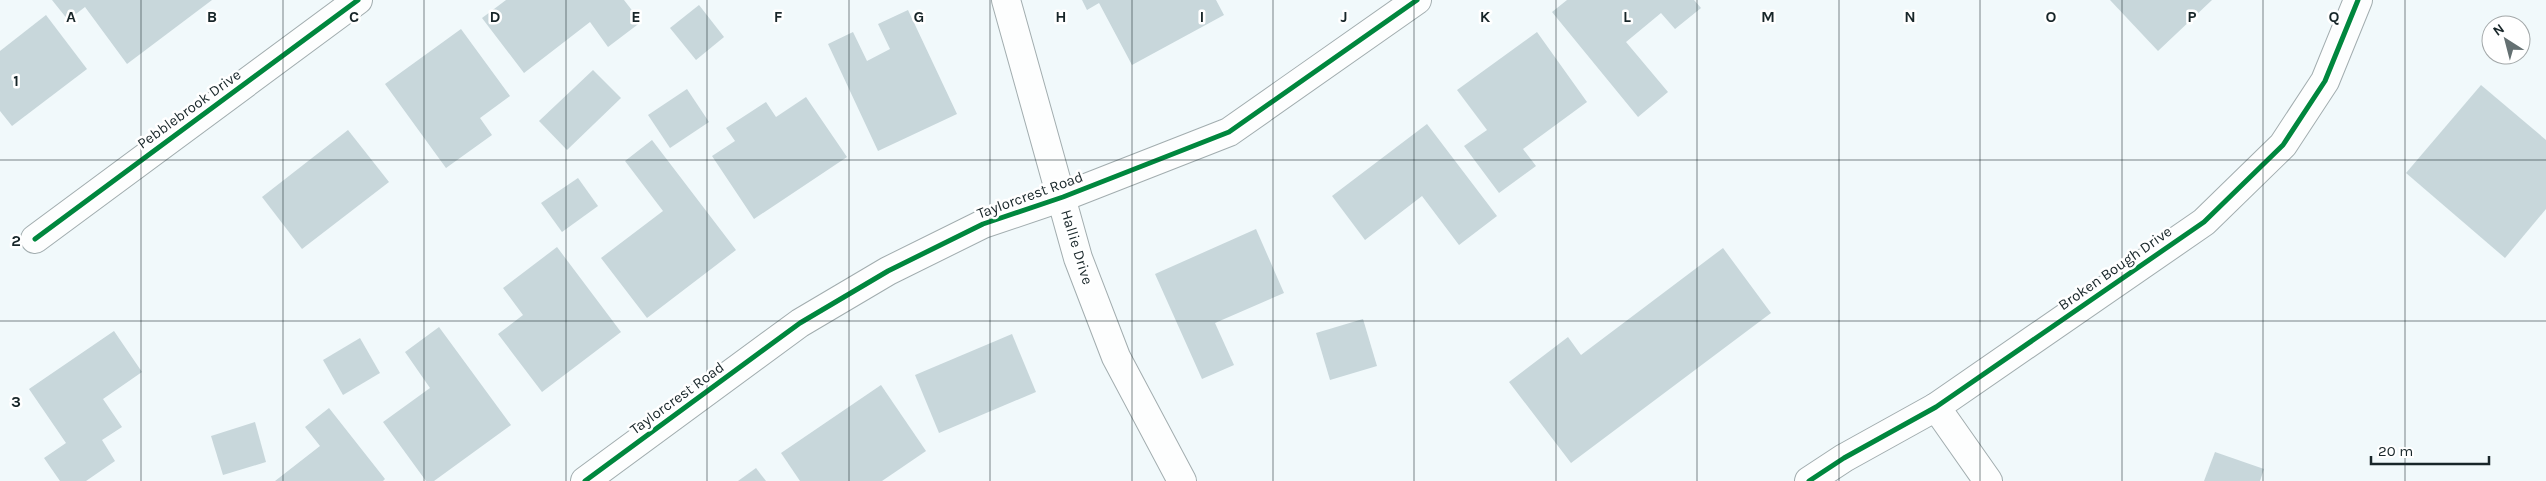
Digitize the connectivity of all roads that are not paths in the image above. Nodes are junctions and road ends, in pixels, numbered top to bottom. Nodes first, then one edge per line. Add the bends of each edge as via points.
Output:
1 (358, 0) edge
2 (1006, 0) edge
3 (1417, 0) edge
4 (2358, 0) edge
5 (1062, 197) junction
6 (35, 239) dead end
7 (1936, 407) junction
8 (585, 481) edge
9 (1182, 481) edge
10 (1809, 481) edge
11 (1988, 481) edge

1 - 6 street, Pebblebrook Drive
2 - 5 street, Hallie Drive
3 - 5 street, Taylorcrest Road via 1229,132
4 - 7 street, Broken Bough Drive via 2325,80 2282,145 2210,215 2121,281
5 - 8 street, Taylorcrest Road via 983,224 888,271 800,323
5 - 9 street, Hallie Drive via 1078,258 1116,357
7 - 10 street, Broken Bough Drive
7 - 11 street

